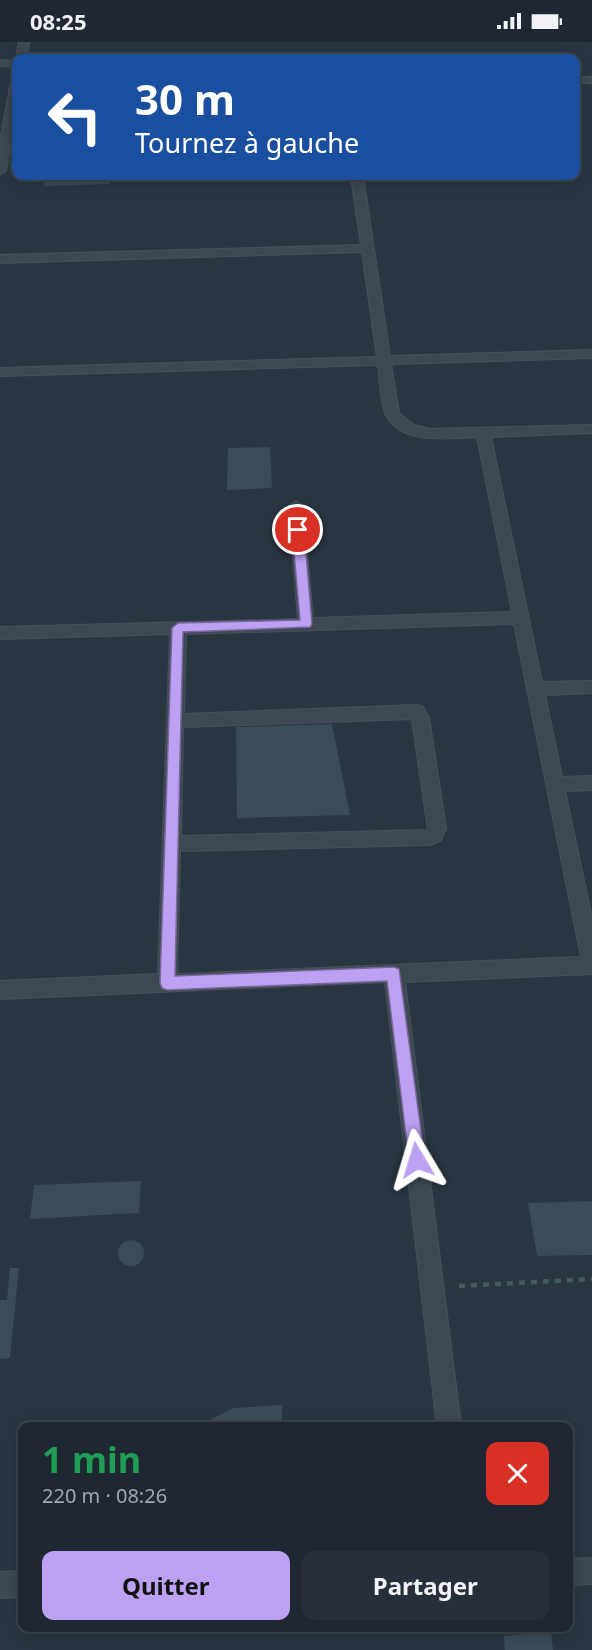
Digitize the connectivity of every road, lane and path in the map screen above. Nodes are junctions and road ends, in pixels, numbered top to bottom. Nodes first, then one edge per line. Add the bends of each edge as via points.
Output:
1 (12, 104) edge
2 (0, 171) edge
3 (358, 180) edge
4 (366, 248) junction
5 (0, 259) edge
6 (592, 354) edge
7 (383, 361) junction
8 (0, 372) edge
9 (592, 429) edge
10 (483, 432) junction
11 (296, 506) dead end
12 (521, 618) junction
13 (306, 624) junction
14 (178, 628) junction
15 (0, 633) edge
16 (592, 687) edge
17 (536, 689) junction
18 (175, 721) junction
19 (592, 783) edge
20 (555, 784) junction
21 (171, 844) junction
22 (592, 965) edge
23 (394, 974) junction
24 (167, 983) junction
25 (0, 990) edge
26 (592, 1279) edge
27 (432, 1287) junction
28 (449, 1422) edge
29 (592, 1571) edge
30 (573, 1572) edge
31 (18, 1584) edge
32 (0, 1585) edge

1 - 2 lane
3 - 4 lane
4 - 5 lane
4 - 7 lane
6 - 7 lane
7 - 8 lane
7 - 10 lane via 392,414 401,425 422,433
9 - 10 lane
10 - 12 lane
11 - 13 lane
12 - 13 lane
12 - 17 lane
13 - 14 lane
14 - 15 lane
14 - 18 lane
16 - 17 lane
17 - 20 lane
18 - 21 lane
18 - 21 lane via 417,712 437,828 430,837
19 - 20 lane
20 - 22 lane
21 - 24 lane
22 - 23 lane
23 - 24 lane
23 - 27 lane
24 - 25 lane
26 - 27 path
27 - 28 lane
29 - 30 lane
31 - 32 lane

